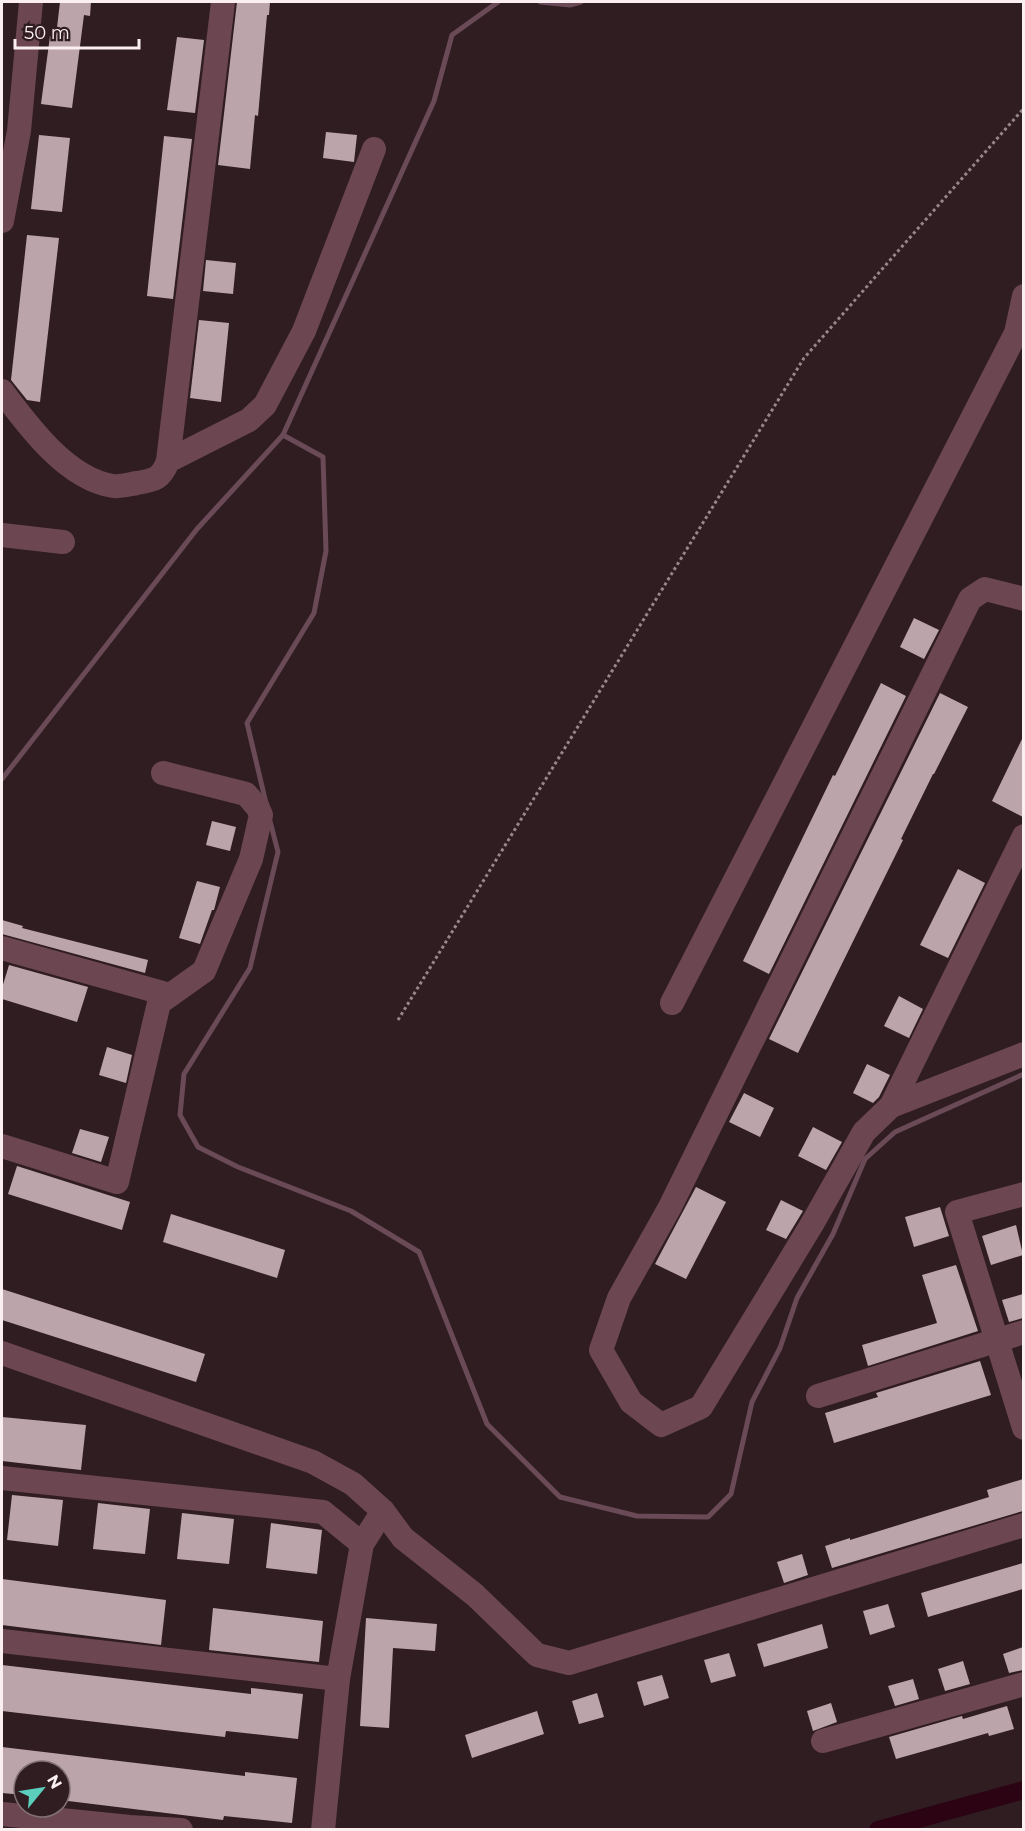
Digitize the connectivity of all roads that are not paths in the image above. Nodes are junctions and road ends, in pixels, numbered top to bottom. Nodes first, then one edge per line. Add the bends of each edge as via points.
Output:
1 (30, 2) edge
2 (223, 2) edge
3 (2, 108) edge
4 (19, 131) junction
5 (374, 149) dead end
6 (2, 221) edge
7 (1023, 296) edge
8 (2, 391) edge
9 (168, 461) junction
10 (2, 535) edge
11 (63, 542) dead end
12 (1023, 599) edge
13 (163, 772) dead end
14 (1023, 836) edge
15 (2, 948) edge
16 (170, 995) junction
17 (672, 1003) dead end
18 (1023, 1054) edge
19 (891, 1106) junction
20 (2, 1146) edge
21 (1023, 1194) edge
22 (1023, 1332) edge
23 (997, 1340) junction
24 (2, 1353) edge
25 (819, 1396) dead end
26 (1023, 1428) edge
27 (2, 1478) edge
28 (383, 1511) junction
29 (1023, 1525) edge
30 (362, 1545) junction
31 (2, 1641) edge
32 (338, 1679) junction
33 (1023, 1684) edge
34 (823, 1741) dead end
35 (2, 1814) edge
36 (129, 1828) edge
37 (180, 1830) edge
38 (323, 1830) edge

1 - 4 street
2 - 9 street
3 - 4 street
4 - 6 street
5 - 9 street via 304,330 265,405 249,420
7 - 17 street via 1016,333
8 - 9 street via 53,452 84,475 114,486 150,481 164,474
10 - 11 street
12 - 19 street via 985,589 970,599 670,1208 619,1298 601,1350 631,1402 661,1425 701,1407 864,1132
13 - 16 street via 246,794 261,815 250,860 204,971
14 - 19 street
15 - 16 street
16 - 20 street via 159,1003 117,1182
18 - 19 street
21 - 23 street via 957,1212
22 - 23 street
23 - 25 street
23 - 26 street
24 - 28 street via 313,1462 353,1484
27 - 30 street via 322,1512
28 - 29 street via 403,1538 475,1595 537,1655 569,1663
28 - 30 street
30 - 32 street
31 - 32 street
32 - 38 street
33 - 34 street
35 - 36 street
36 - 37 street

